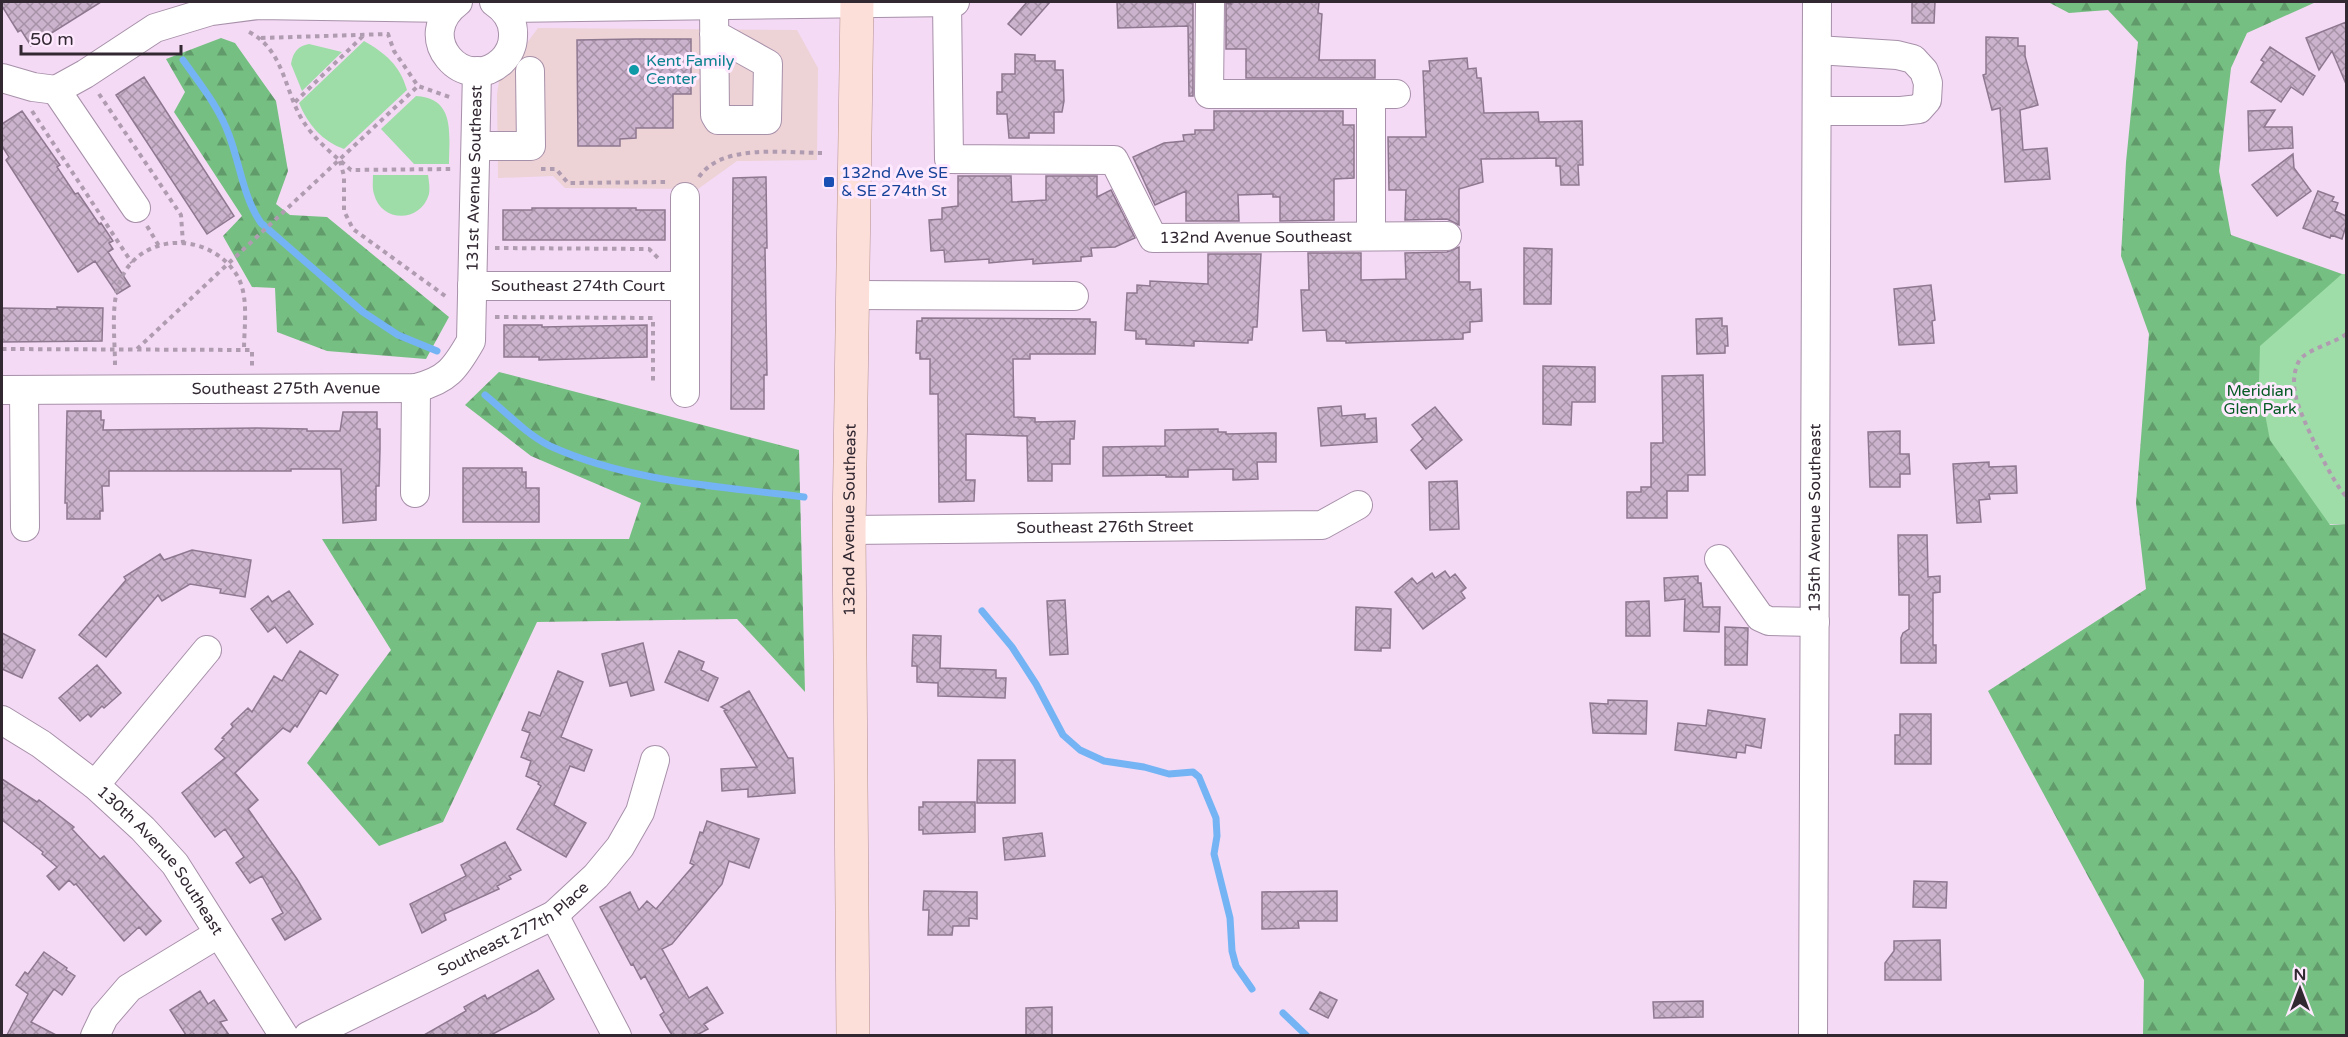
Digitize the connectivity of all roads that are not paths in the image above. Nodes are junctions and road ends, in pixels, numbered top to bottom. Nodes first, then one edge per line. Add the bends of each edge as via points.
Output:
1 (947, 2) edge
2 (955, 2) edge
3 (1210, 2) edge
4 (1817, 2) edge
5 (857, 3) edge
6 (454, 5) edge
7 (498, 5) edge
8 (714, 6) junction
9 (714, 34) dead end
10 (1817, 50) junction
11 (477, 71) junction
12 (530, 71) dead end
13 (2, 78) edge
14 (56, 90) junction
15 (1817, 111) junction
16 (476, 146) junction
17 (684, 197) dead end
18 (136, 208) dead end
19 (1371, 235) junction
20 (1447, 237) dead end
21 (472, 286) junction
22 (684, 286) junction
23 (853, 295) junction
24 (1074, 296) dead end
25 (416, 388) junction
26 (13, 390) edge
27 (685, 393) dead end
28 (415, 494) dead end
29 (1358, 505) dead end
30 (24, 526) dead end
31 (849, 530) junction
32 (1719, 559) dead end
33 (1815, 622) junction
34 (207, 650) dead end
35 (2, 720) edge
36 (655, 760) dead end
37 (95, 785) junction
38 (554, 915) junction
39 (218, 934) junction
40 (95, 1035) edge
41 (284, 1035) edge
42 (308, 1035) edge
43 (617, 1035) edge
44 (853, 1035) edge
45 (1813, 1035) edge

1 - 2 street
1 - 5 street
1 - 19 street, 132nd Avenue Southeast via 949,159 1114,160 1154,238
3 - 19 street, 132nd Avenue Southeast via 1209,94 1383,94
4 - 10 street, 135th Avenue Southeast
5 - 8 street
5 - 23 main road, 132nd Avenue Southeast
6 - 11 street via 441,25 440,43 454,64
6 - 14 street via 258,5 211,11 155,28
7 - 8 street
7 - 11 street via 510,18 513,42 500,63
8 - 9 street
10 - 15 street, 135th Avenue Southeast
10 - 15 street via 1913,59 1928,83 1927,100 1919,109
11 - 16 street, 131st Avenue Southeast
12 - 16 street via 531,146
13 - 14 street
14 - 18 street
15 - 33 street, 135th Avenue Southeast
16 - 21 street, 131st Avenue Southeast
17 - 22 street
19 - 20 street, 132nd Avenue Southeast
21 - 22 street, Southeast 274th Court
21 - 25 street, Southeast 275th Avenue via 471,341 448,374 436,383
22 - 27 street
23 - 24 street
23 - 31 main road, 132nd Avenue Southeast
25 - 26 street, Southeast 275th Avenue
25 - 28 street
26 - 30 street
29 - 31 street, Southeast 276th Street via 1322,525
31 - 44 main road, 132nd Avenue Southeast
32 - 33 street via 1760,617 1769,621
33 - 45 street, 135th Avenue Southeast
34 - 37 street
35 - 37 street, 130th Avenue Southeast
36 - 38 street, Southeast 277th Place via 640,812 620,847
37 - 39 street, 130th Avenue Southeast via 175,864
38 - 42 street, Southeast 277th Place
38 - 43 street
39 - 40 street via 129,988 104,1017
39 - 41 street, 130th Avenue Southeast

